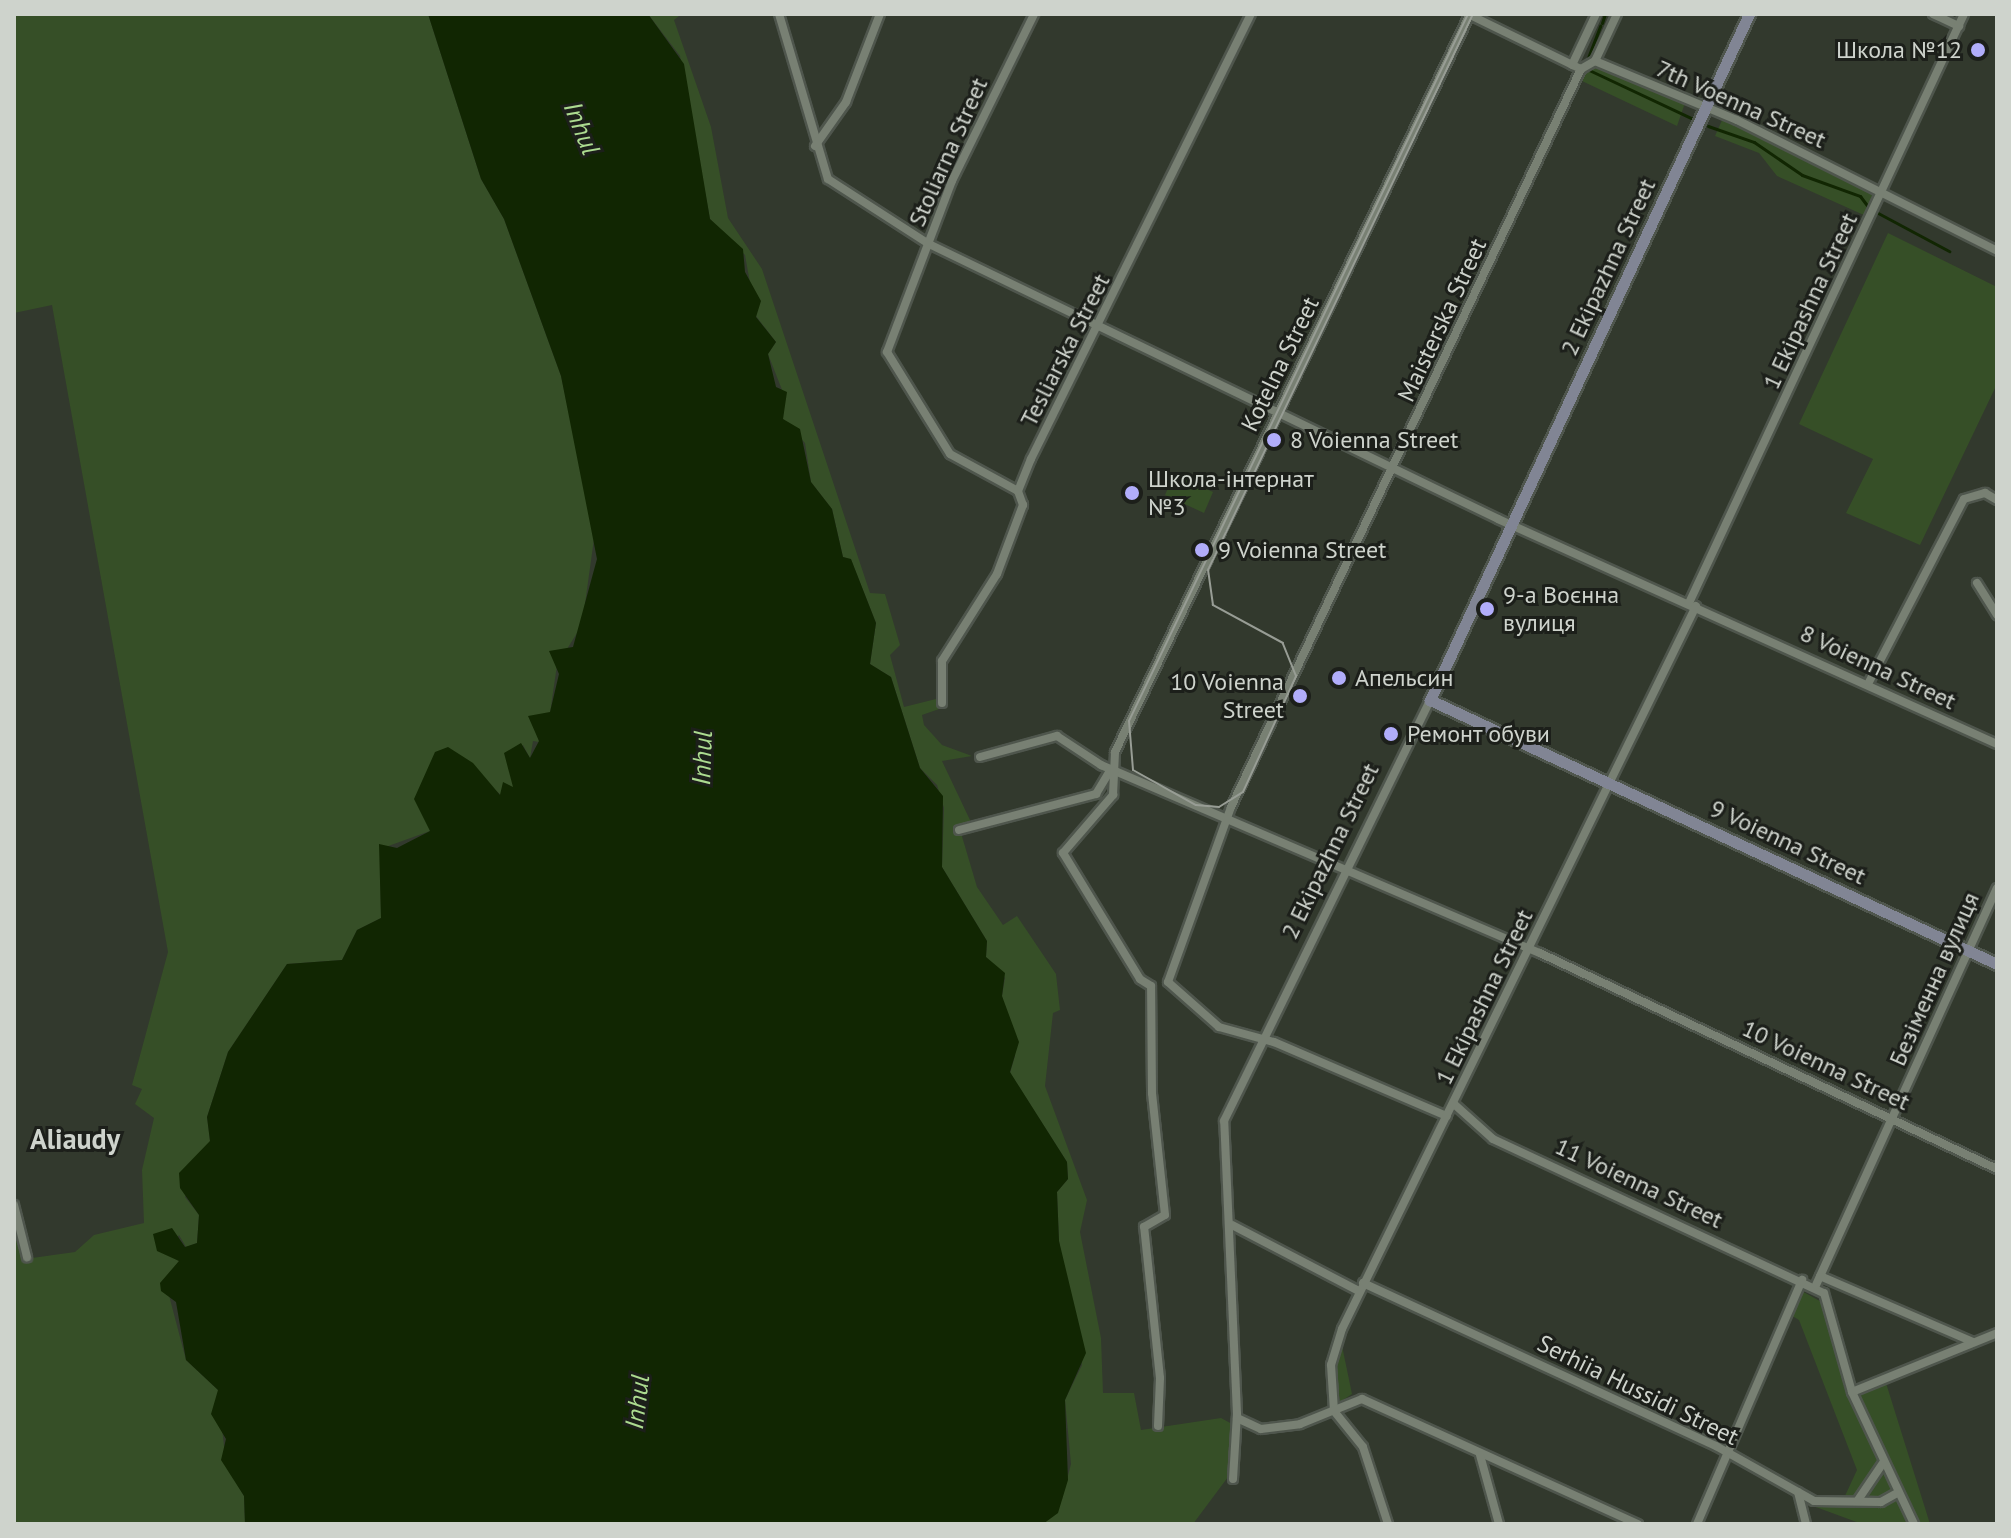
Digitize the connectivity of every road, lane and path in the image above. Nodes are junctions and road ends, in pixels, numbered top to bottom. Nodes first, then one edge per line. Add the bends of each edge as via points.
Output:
1 (779, 14) edge
2 (880, 14) edge
3 (1034, 14) edge
4 (1251, 14) edge
5 (1469, 14) edge
6 (1596, 14) edge
7 (1617, 14) edge
8 (1749, 14) edge
9 (1933, 14) edge
10 (1964, 14) edge
11 (1959, 26) junction
12 (1595, 61) junction
13 (1577, 67) junction
14 (1705, 109) junction
15 (815, 146) junction
16 (1883, 194) junction
17 (929, 244) junction
18 (1997, 251) edge
19 (1097, 327) junction
20 (1278, 415) junction
21 (1395, 466) junction
22 (1018, 491) junction
23 (1997, 500) edge
24 (1511, 524) junction
25 (1977, 583) dead end
26 (1693, 604) junction
27 (1997, 615) edge
28 (1868, 684) junction
29 (1430, 700) junction
30 (942, 703) dead end
31 (1997, 744) edge
32 (980, 757) dead end
33 (1112, 764) junction
34 (1609, 783) junction
35 (1230, 816) junction
36 (959, 830) dead end
37 (1345, 869) junction
38 (1997, 888) edge
39 (1531, 950) junction
40 (1969, 950) junction
41 (1997, 964) edge
42 (1168, 982) junction
43 (1151, 986) junction
44 (1263, 1041) junction
45 (1454, 1104) junction
46 (1447, 1116) junction
47 (1894, 1118) junction
48 (1997, 1169) edge
49 (14, 1205) edge
50 (1232, 1225) junction
51 (27, 1257) dead end
52 (1820, 1276) junction
53 (1802, 1280) junction
54 (1816, 1285) junction
55 (1361, 1287) junction
56 (1997, 1333) edge
57 (1973, 1342) junction
58 (1852, 1392) junction
59 (1334, 1411) junction
60 (1237, 1418) junction
61 (1158, 1426) dead end
62 (1725, 1452) junction
63 (1480, 1455) junction
64 (1883, 1463) junction
65 (1233, 1479) dead end
66 (1798, 1492) junction
67 (1897, 1493) junction
68 (1858, 1500) junction
69 (1388, 1524) edge
70 (1499, 1524) edge
71 (1638, 1524) edge
72 (1697, 1524) edge
73 (1806, 1524) edge
74 (1914, 1524) edge

1 - 15 street, 8 Voienna Street
2 - 15 street via 846,102
3 - 17 street, Stoliarna Street via 952,181
4 - 19 street, Tesliarska Street
5 - 13 street
5 - 20 street, Kotelna Street
6 - 13 street, Maisterska Street
7 - 12 street
8 - 14 street, 2 Ekipazhna Street
9 - 11 street
10 - 11 street, 1 Ekipashna Street
11 - 16 street, 1 Ekipashna Street
12 - 13 street
12 - 14 street, 7th Voenna Street
13 - 21 street, Maisterska Street
14 - 16 street, 7th Voenna Street
14 - 24 street, 2 Ekipazhna Street
15 - 17 street, 8 Voienna Street via 828,179
16 - 18 street, 7th Voenna Street
16 - 26 street, 1 Ekipashna Street
17 - 19 street, 8 Voienna Street
17 - 22 street, Stoliarna Street via 887,352 950,454
19 - 20 street, 8 Voienna Street
19 - 22 street, Tesliarska Street
20 - 21 street, 8 Voienna Street
20 - 33 street, Kotelna Street
21 - 24 street, 8 Voienna Street
21 - 35 street, Maisterska Street
22 - 30 street, Tesliarska Street via 1023,505 997,574 942,661
23 - 28 street via 1985,493 1964,499
24 - 26 street, 8 Voienna Street
24 - 29 street, 2 Ekipazhna Street
25 - 27 street
26 - 28 street, 8 Voienna Street
26 - 34 street, 1 Ekipashna Street
28 - 31 street, 8 Voienna Street
29 - 34 street, 9 Voienna Street
29 - 37 street, 2 Ekipazhna Street
32 - 33 street, 10 Voienna Street via 1046,735
33 - 35 street, 10 Voienna Street
33 - 36 street via 1096,794
33 - 43 street, Kotelna Street via 1113,795 1063,853 1140,979
34 - 39 street, 1 Ekipashna Street
34 - 40 street, 9 Voienna Street
35 - 37 street, 10 Voienna Street
35 - 42 street, Maisterska Street
37 - 39 street, 10 Voienna Street
37 - 44 street, 2 Ekipazhna Street
38 - 40 street, Безіменна вулиця
39 - 45 street, 1 Ekipashna Street
39 - 47 street, 10 Voienna Street
40 - 41 street, 9 Voienna Street
40 - 47 street, Безіменна вулиця
42 - 43 street
42 - 44 street via 1219,1027
43 - 61 street via 1152,1093 1165,1215 1144,1227 1160,1378
44 - 46 street
44 - 50 street, 2 Ekipazhna Street via 1224,1121
45 - 46 street, 1 Ekipashna Street
45 - 53 street, 11 Voienna Street via 1493,1139
46 - 55 street, 1 Ekipashna Street
47 - 48 street, 10 Voienna Street
47 - 52 street, Безіменна вулиця
49 - 51 street
50 - 55 street, Serhiia Hussidi Street
50 - 60 street, 2 Ekipazhna Street
52 - 54 street, Безіменна вулиця
52 - 57 street
53 - 54 street, 11 Voienna Street
53 - 62 street
54 - 58 street via 1830,1300
55 - 59 street, 1 Ekipashna Street via 1333,1352
55 - 62 street, Serhiia Hussidi Street
56 - 57 street
57 - 58 street
58 - 64 street
59 - 60 street via 1261,1429
59 - 63 street via 1362,1399
59 - 69 street via 1363,1447
60 - 65 street, 2 Ekipazhna Street
62 - 66 street, Serhiia Hussidi Street
62 - 72 street
63 - 70 street
63 - 71 street
64 - 67 street
64 - 68 street
66 - 68 street, Serhiia Hussidi Street via 1814,1501
66 - 73 street
67 - 68 street, Serhiia Hussidi Street via 1881,1502
67 - 74 street

